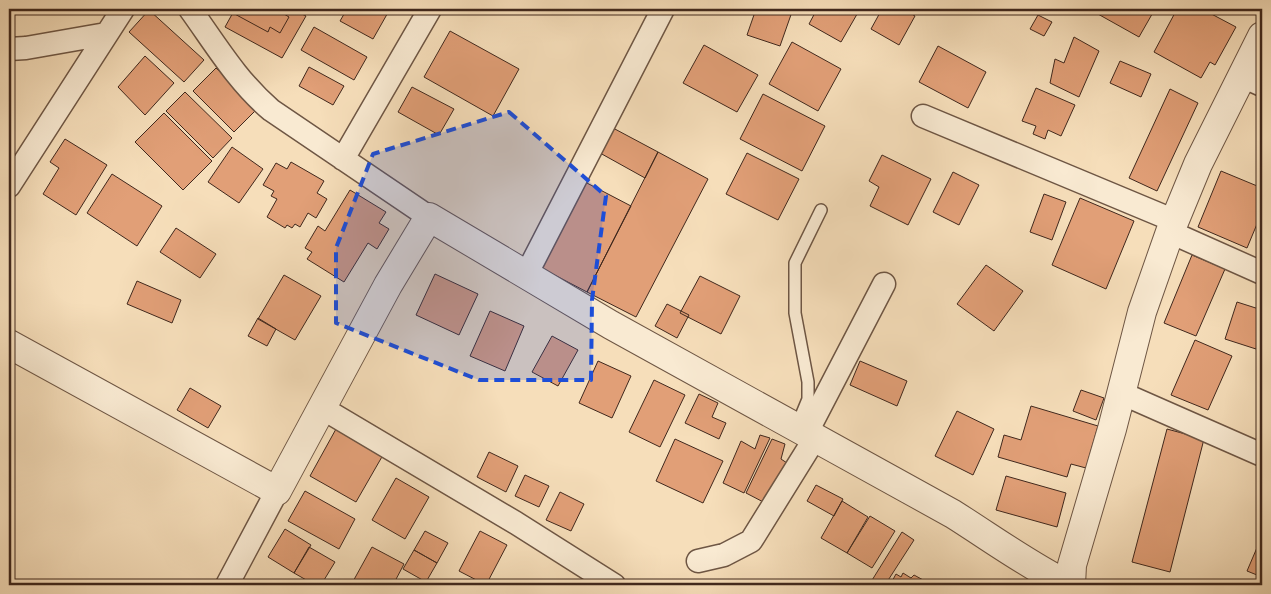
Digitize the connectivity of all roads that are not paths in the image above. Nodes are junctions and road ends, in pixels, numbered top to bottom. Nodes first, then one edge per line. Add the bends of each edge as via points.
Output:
1 (123, 9) edge
2 (191, 9) edge
3 (430, 9) edge
4 (663, 9) edge
5 (106, 34) junction
6 (1262, 36) edge
7 (9, 49) edge
8 (1252, 80) edge
9 (923, 116) dead end
10 (343, 160) junction
11 (9, 186) edge
12 (821, 210) dead end
13 (429, 217) junction
14 (1173, 227) junction
15 (1262, 273) edge
16 (526, 275) junction
17 (884, 284) dead end
18 (9, 344) edge
19 (1121, 393) junction
20 (322, 408) junction
21 (806, 433) junction
22 (1262, 455) edge
23 (276, 491) junction
24 (698, 561) dead end
25 (236, 582) edge
26 (614, 585) edge
27 (1070, 585) edge

1 - 5 street
2 - 10 street via 228,64 256,98
3 - 10 street
4 - 16 street
5 - 7 street
5 - 11 street
6 - 8 street
8 - 14 street via 1198,164
9 - 14 street
10 - 13 street
12 - 21 lane via 795,263 795,313 808,382
13 - 16 street
13 - 20 street via 388,285
14 - 15 street
14 - 19 street via 1142,312
16 - 21 street via 611,326
17 - 21 street
18 - 23 street
19 - 22 street
19 - 27 street via 1072,565
20 - 23 street
20 - 26 street
21 - 24 street via 751,541 724,555
21 - 27 street via 1006,546 1044,573
23 - 25 street

